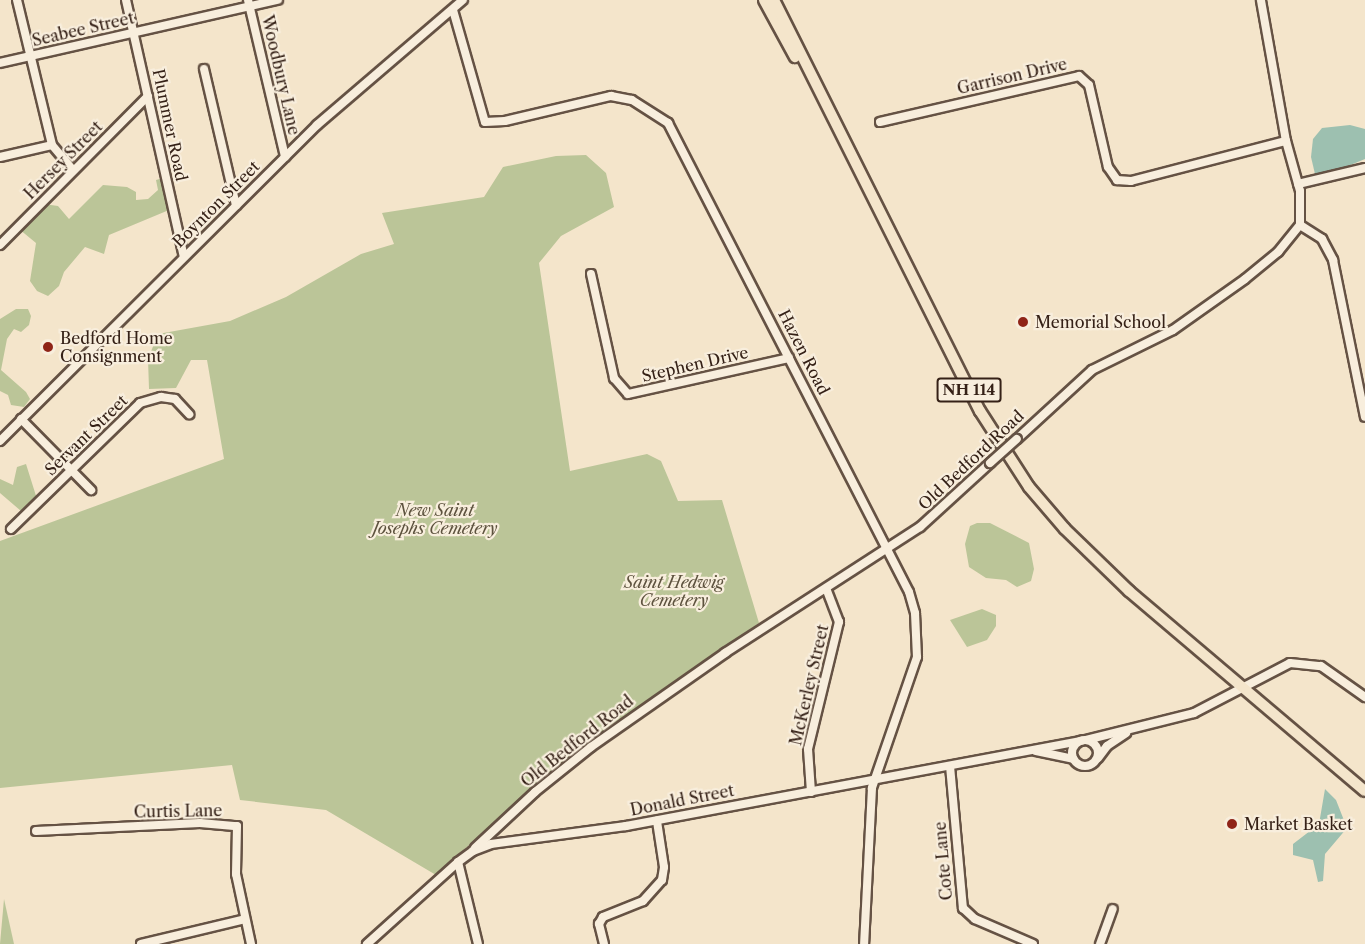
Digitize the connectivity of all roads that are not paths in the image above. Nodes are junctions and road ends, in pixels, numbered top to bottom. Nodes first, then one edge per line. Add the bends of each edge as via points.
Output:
1 (17, 0) edge
2 (126, 0) edge
3 (278, 0) edge
4 (463, 0) edge
5 (764, 0) edge
6 (774, 0) edge
7 (1261, 0) edge
8 (249, 3) edge
9 (453, 10) junction
10 (134, 33) junction
11 (30, 56) junction
12 (0, 63) edge
13 (204, 69) dead end
14 (148, 96) junction
15 (880, 122) dead end
16 (1286, 141) junction
17 (52, 146) junction
18 (0, 157) edge
19 (285, 157) junction
20 (853, 159) junction
21 (1365, 168) edge
22 (73, 170) junction
23 (1298, 184) junction
24 (236, 205) junction
25 (1300, 225) junction
26 (0, 245) edge
27 (184, 257) junction
28 (591, 274) dead end
29 (789, 358) junction
30 (189, 414) dead end
31 (1365, 417) edge
32 (21, 419) junction
33 (0, 441) edge
34 (72, 470) junction
35 (91, 490) dead end
36 (11, 529) dead end
37 (887, 550) junction
38 (826, 588) junction
39 (1241, 688) junction
40 (1365, 697) edge
41 (1132, 730) junction
42 (1083, 740) junction
43 (1036, 751) junction
44 (1073, 759) junction
45 (1097, 759) junction
46 (950, 766) junction
47 (873, 781) junction
48 (1365, 791) edge
49 (811, 792) junction
50 (657, 821) junction
51 (497, 827) junction
52 (36, 831) dead end
53 (512, 839) junction
54 (473, 851) junction
55 (458, 862) junction
56 (1113, 909) dead end
57 (245, 919) junction
58 (476, 942) edge
59 (141, 944) edge
60 (251, 944) edge
61 (367, 944) edge
62 (604, 944) edge
63 (864, 944) edge
64 (1033, 944) edge
65 (1100, 944) edge

1 - 11 street
2 - 10 street, Plummer Road
3 - 8 street, Seabee Street
4 - 9 street, Boynton Street
5 - 20 main road, NH 114
6 - 20 main road, NH 114
7 - 16 street
8 - 10 street, Seabee Street
8 - 19 street, Woodbury Lane
9 - 19 street, Boynton Street via 344,101
9 - 29 street, Hazen Road via 485,122 611,96 652,110 668,123
10 - 11 street, Seabee Street
10 - 14 street, Plummer Road
11 - 12 street, Seabee Street
11 - 17 street
13 - 24 street
14 - 22 street, Hersey Street
14 - 27 street, Plummer Road
15 - 16 street, Garrison Drive via 1080,76 1089,85 1108,167 1117,180 1131,181
16 - 23 street
17 - 18 street
17 - 22 street
19 - 24 street, Boynton Street
20 - 39 main road, NH 114 via 975,401 1019,473 1081,546
21 - 23 street
22 - 26 street, Hersey Street
23 - 25 street via 1302,202
24 - 27 street, Boynton Street
25 - 31 street via 1322,239 1333,260
25 - 37 street, Old Bedford Road, bridge via 1278,252 1173,330 1092,370 932,518
27 - 32 street, Boynton Street
28 - 29 street, Stephen Drive via 614,378 628,394
29 - 37 street, Hazen Road
30 - 34 street, Servant Street via 175,399 161,397 140,403
32 - 33 street, Boynton Street
32 - 34 street
34 - 35 street
34 - 36 street, Servant Street
37 - 38 street, Old Bedford Road
37 - 47 street, Hazen Road via 912,602 917,657
38 - 49 street, McKerley Street via 839,622 808,749
38 - 51 street, Old Bedford Road via 645,708 556,774
39 - 40 street, Donald Street via 1279,666 1307,662 1333,671
39 - 41 street, Donald Street via 1194,713
39 - 48 main road, NH 114
41 - 42 street, Donald Street
41 - 45 street, Donald Street via 1107,746
42 - 43 street, Donald Street
42 - 44 street via 1072,750
42 - 45 street via 1097,747
43 - 44 street, Donald Street
43 - 46 street, Donald Street
44 - 45 street, Donald Street via 1087,766
46 - 47 street, Donald Street
46 - 64 street, Cote Lane via 963,908 975,920
47 - 49 street, Donald Street
47 - 63 street, Hazen Road
49 - 50 street, Donald Street
50 - 53 street, Donald Street
50 - 62 street via 664,867 662,880 643,901 603,916 599,924
51 - 53 street
51 - 54 street, Old Bedford Road
52 - 57 street, Curtis Lane via 200,823 237,826 236,874
53 - 54 street, Donald Street
54 - 55 street, Donald Street
55 - 58 street
55 - 61 street, Donald Street
56 - 65 street
57 - 59 street
57 - 60 street, Curtis Lane

